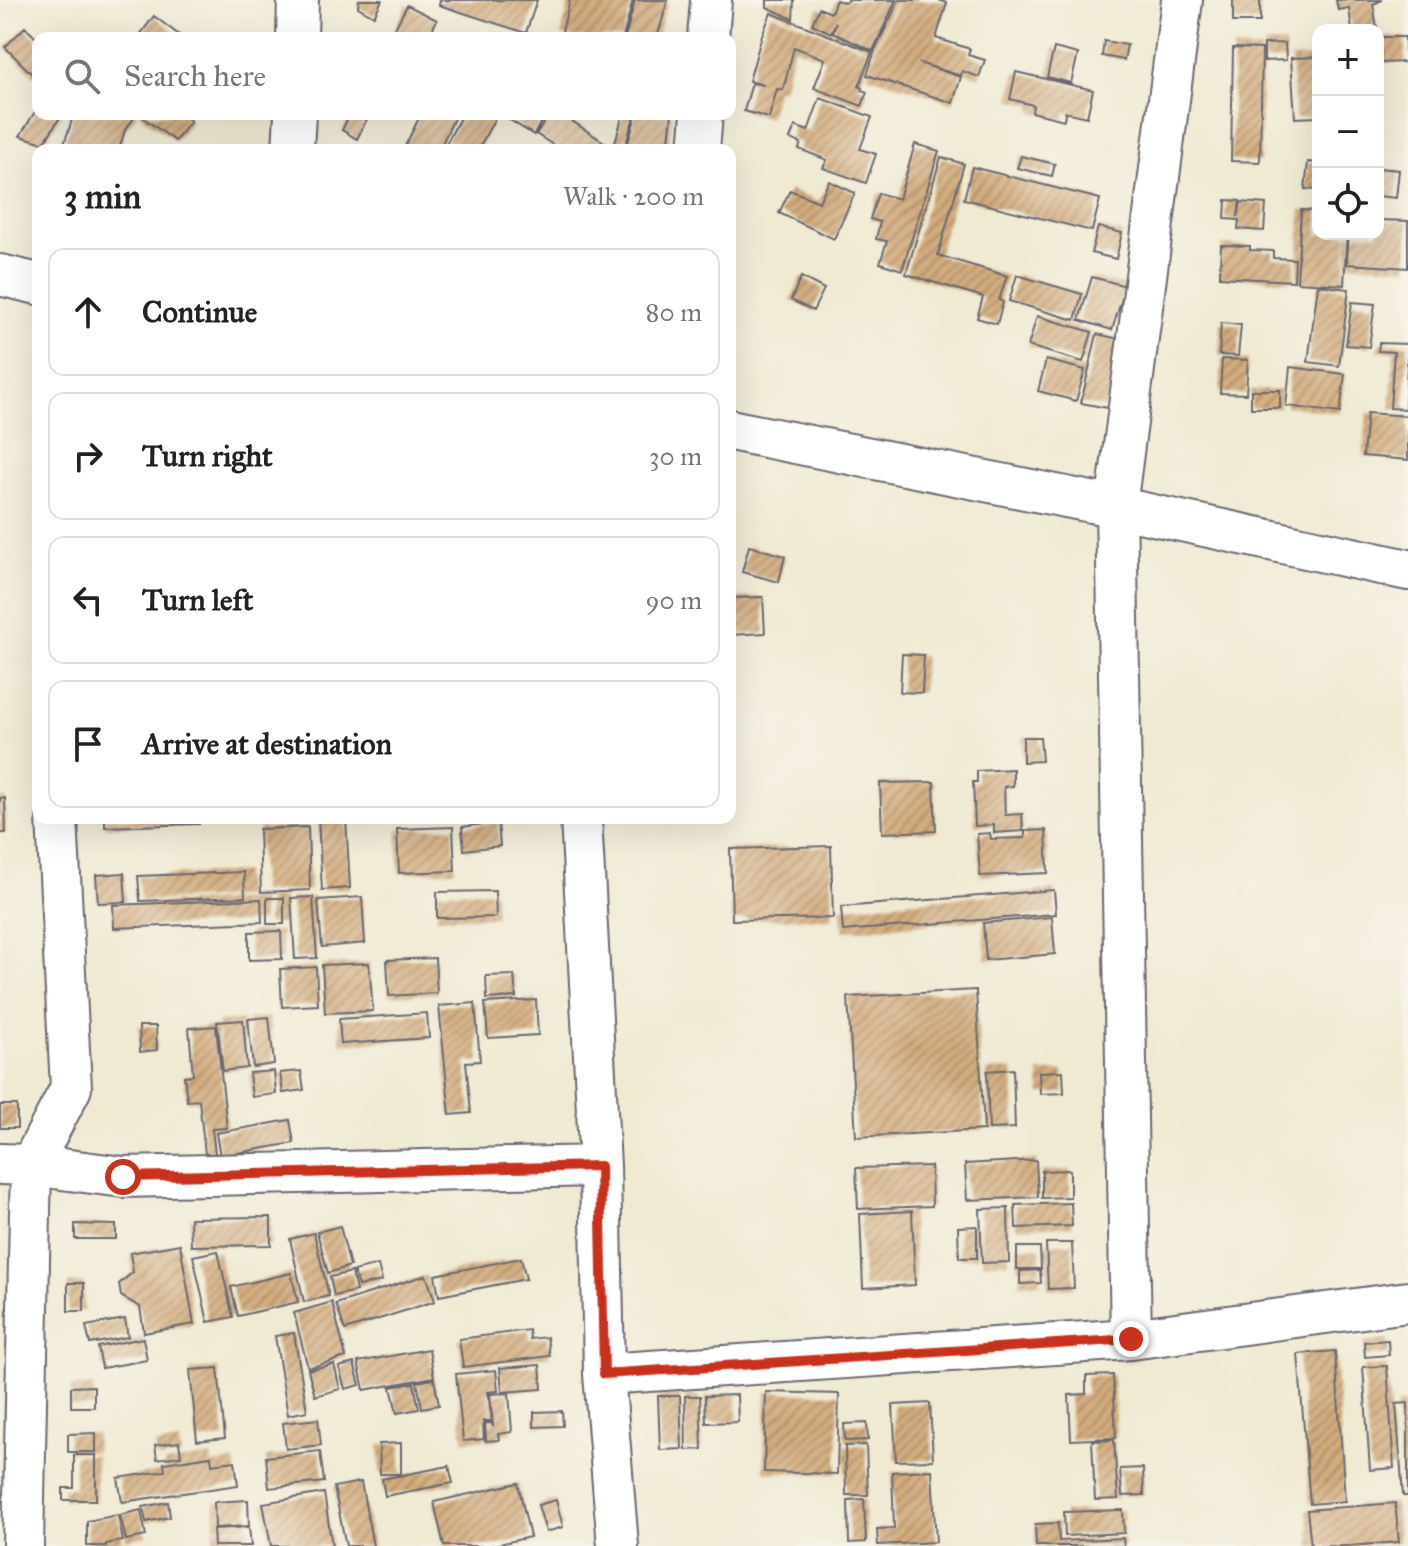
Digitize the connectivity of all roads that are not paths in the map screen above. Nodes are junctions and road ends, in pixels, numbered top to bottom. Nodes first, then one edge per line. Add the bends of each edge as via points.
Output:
1 (298, 0) edge
2 (711, 0) edge
3 (1182, 0) edge
4 (297, 32) edge
5 (708, 32) edge
6 (295, 120) edge
7 (702, 120) edge
8 (293, 144) edge
9 (700, 144) edge
10 (0, 275) edge
11 (32, 283) edge
12 (736, 431) edge
13 (1116, 507) junction
14 (1408, 570) edge
15 (57, 824) edge
16 (581, 824) edge
17 (16, 1164) edge
18 (600, 1166) junction
19 (1408, 1302) edge
20 (1131, 1339) junction
21 (604, 1374) junction
22 (23, 1546) edge
23 (618, 1546) edge

1 - 4 street
2 - 5 street
3 - 13 street
6 - 8 street
7 - 9 street
10 - 11 street
12 - 13 street
13 - 14 street
13 - 20 street
15 - 17 street via 71,1088
16 - 18 street
17 - 18 street via 123,1177
17 - 22 street
18 - 21 street
19 - 20 street
20 - 21 street
21 - 23 street

